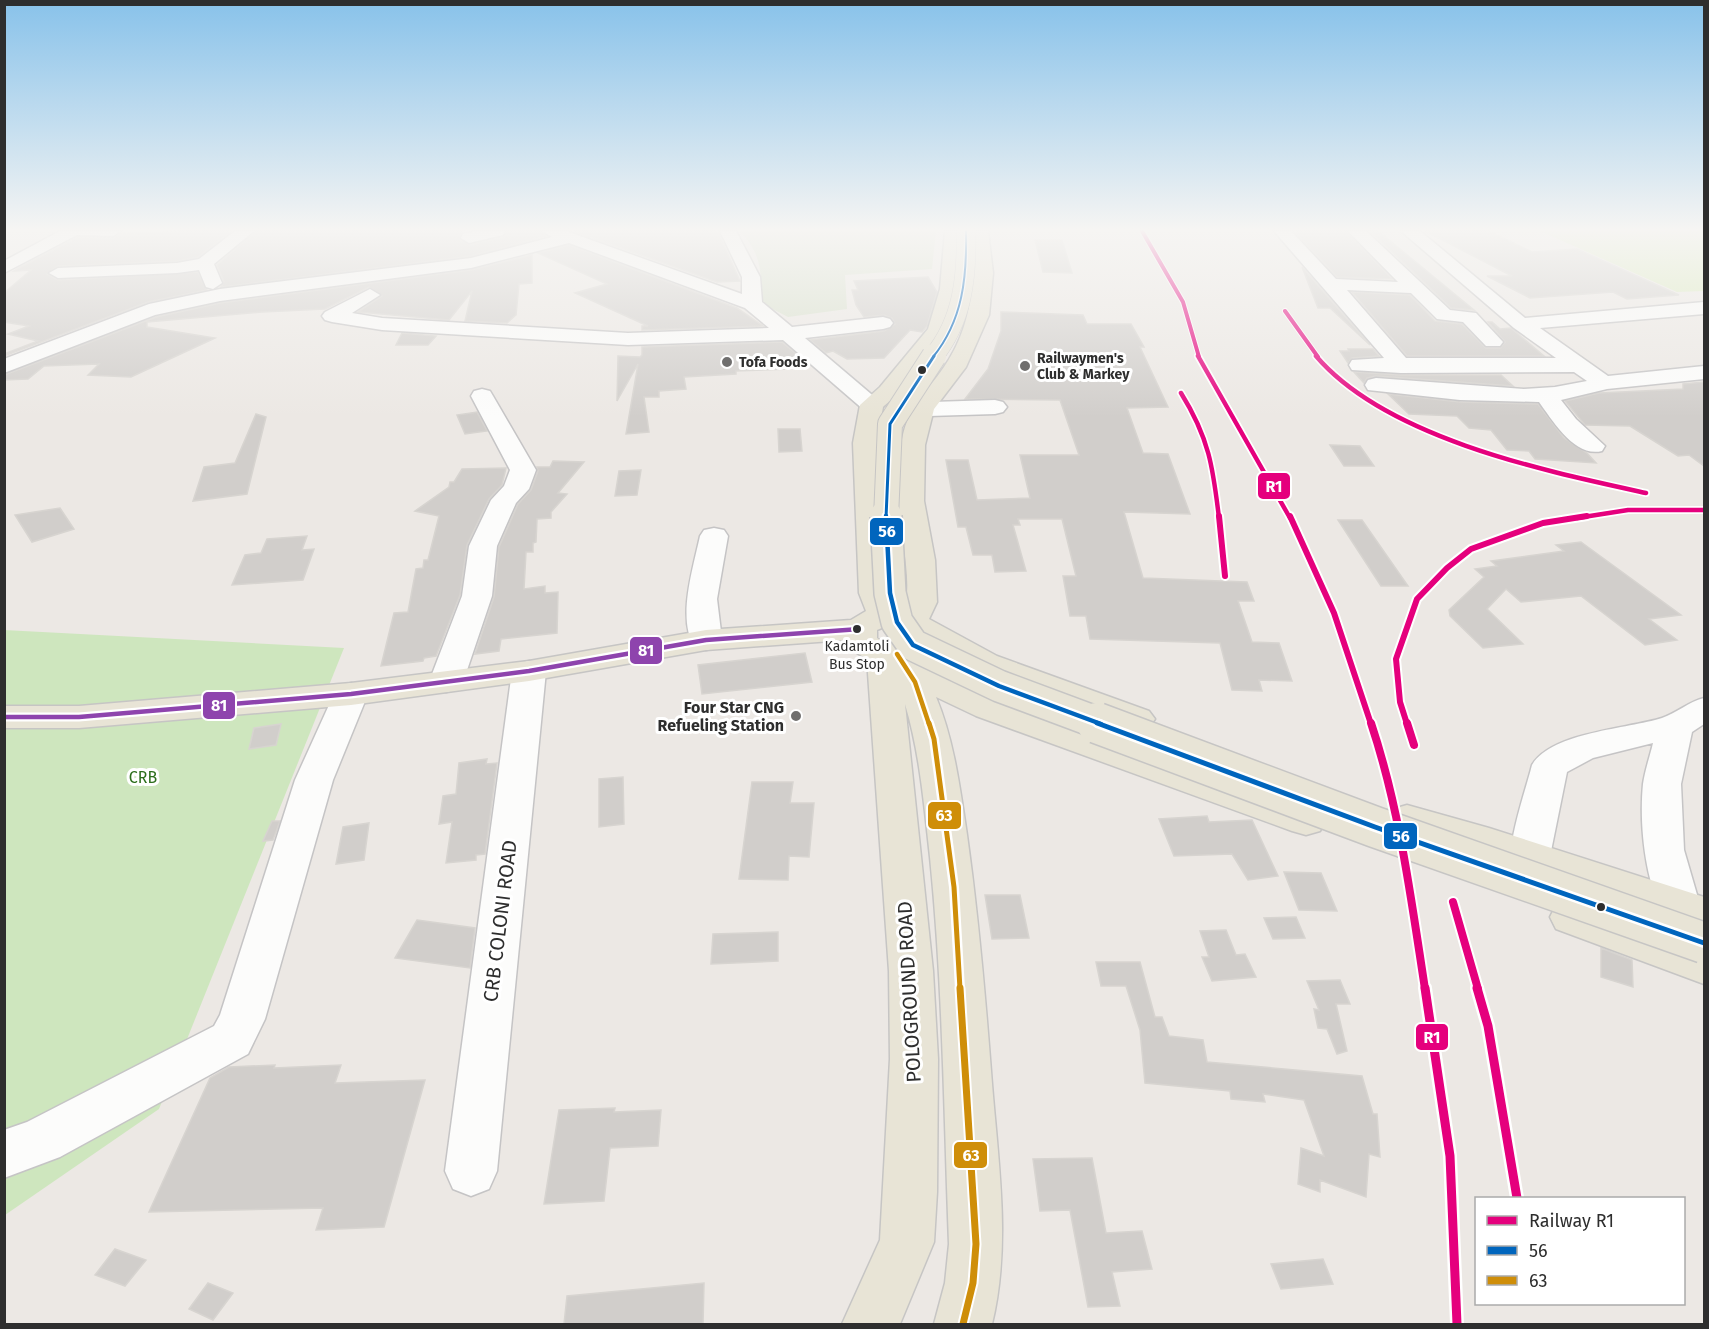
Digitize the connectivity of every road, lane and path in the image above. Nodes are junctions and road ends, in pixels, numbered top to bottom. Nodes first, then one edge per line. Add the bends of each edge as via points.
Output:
1 (236, 293) edge
2 (722, 293) edge
3 (752, 293) edge
4 (948, 293) edge
5 (962, 293) edge
6 (982, 293) edge
7 (1339, 293) edge
8 (1421, 293) edge
9 (1484, 293) edge
10 (220, 295) joint
11 (370, 296) dead end
12 (752, 304) junction
13 (1704, 308) edge
14 (883, 322) dead end
15 (1521, 324) junction
16 (789, 333) junction
17 (1493, 342) dead end
18 (1360, 365) dead end
19 (1576, 365) junction
20 (1401, 366) junction
21 (4, 367) edge
22 (1704, 373) edge
23 (1604, 384) junction
24 (1376, 385) dead end
25 (1544, 393) junction
26 (482, 396) dead end
27 (880, 398) junction
28 (994, 407) dead end
29 (923, 408) junction
30 (1593, 446) dead end
31 (714, 536) dead end
32 (895, 637) junction
33 (706, 640) junction
34 (529, 671) junction
35 (447, 682) junction
36 (351, 694) junction
37 (4, 717) edge
38 (1690, 717) edge
39 (1530, 856) junction
40 (1531, 902) junction
41 (1692, 909) edge
42 (1704, 943) edge
43 (1704, 966) edge
44 (4, 1154) edge
45 (471, 1171) dead end
46 (871, 1324) edge
47 (963, 1324) edge

1 - 10 street
2 - 12 street
3 - 12 street
4 - 27 main road via 938,330
5 - 42 main road, bridge via 958,316 945,342 923,369 890,424 885,502 890,593 897,622 914,645 999,686 1364,823
6 - 29 main road via 979,315 955,367
7 - 20 street
8 - 17 street via 1444,315 1468,317
9 - 15 street
10 - 21 street via 149,310
11 - 16 street via 332,316 382,324 628,339
12 - 16 street
13 - 15 street
14 - 16 street
15 - 19 street
16 - 27 street via 839,379
18 - 20 street
19 - 20 street
19 - 23 street
22 - 23 street
23 - 25 street via 1588,391
24 - 25 street via 1493,394
25 - 30 street via 1568,424
26 - 35 street via 523,470 483,546 477,596
27 - 29 street
27 - 32 main road via 865,444 874,593
28 - 29 street
29 - 32 main road via 913,445 911,501 922,602
31 - 33 street via 702,599
32 - 33 main road
32 - 39 main road via 986,663 1378,809
32 - 40 main road via 915,666 935,683 988,708 1294,817 1372,839
32 - 46 main road, POLOGROUND ROAD via 914,1059 911,1192 907,1242
32 - 47 main road via 934,739 954,887 976,1244 973,1283
33 - 34 main road
34 - 35 main road
34 - 45 street, CRB COLONI ROAD
35 - 36 main road
36 - 37 main road via 79,717
36 - 44 street via 314,780 242,1019 231,1040 42,1140
38 - 39 street via 1581,749 1550,765
38 - 41 street via 1662,784 1664,850
39 - 40 street
39 - 41 main road
40 - 43 main road

